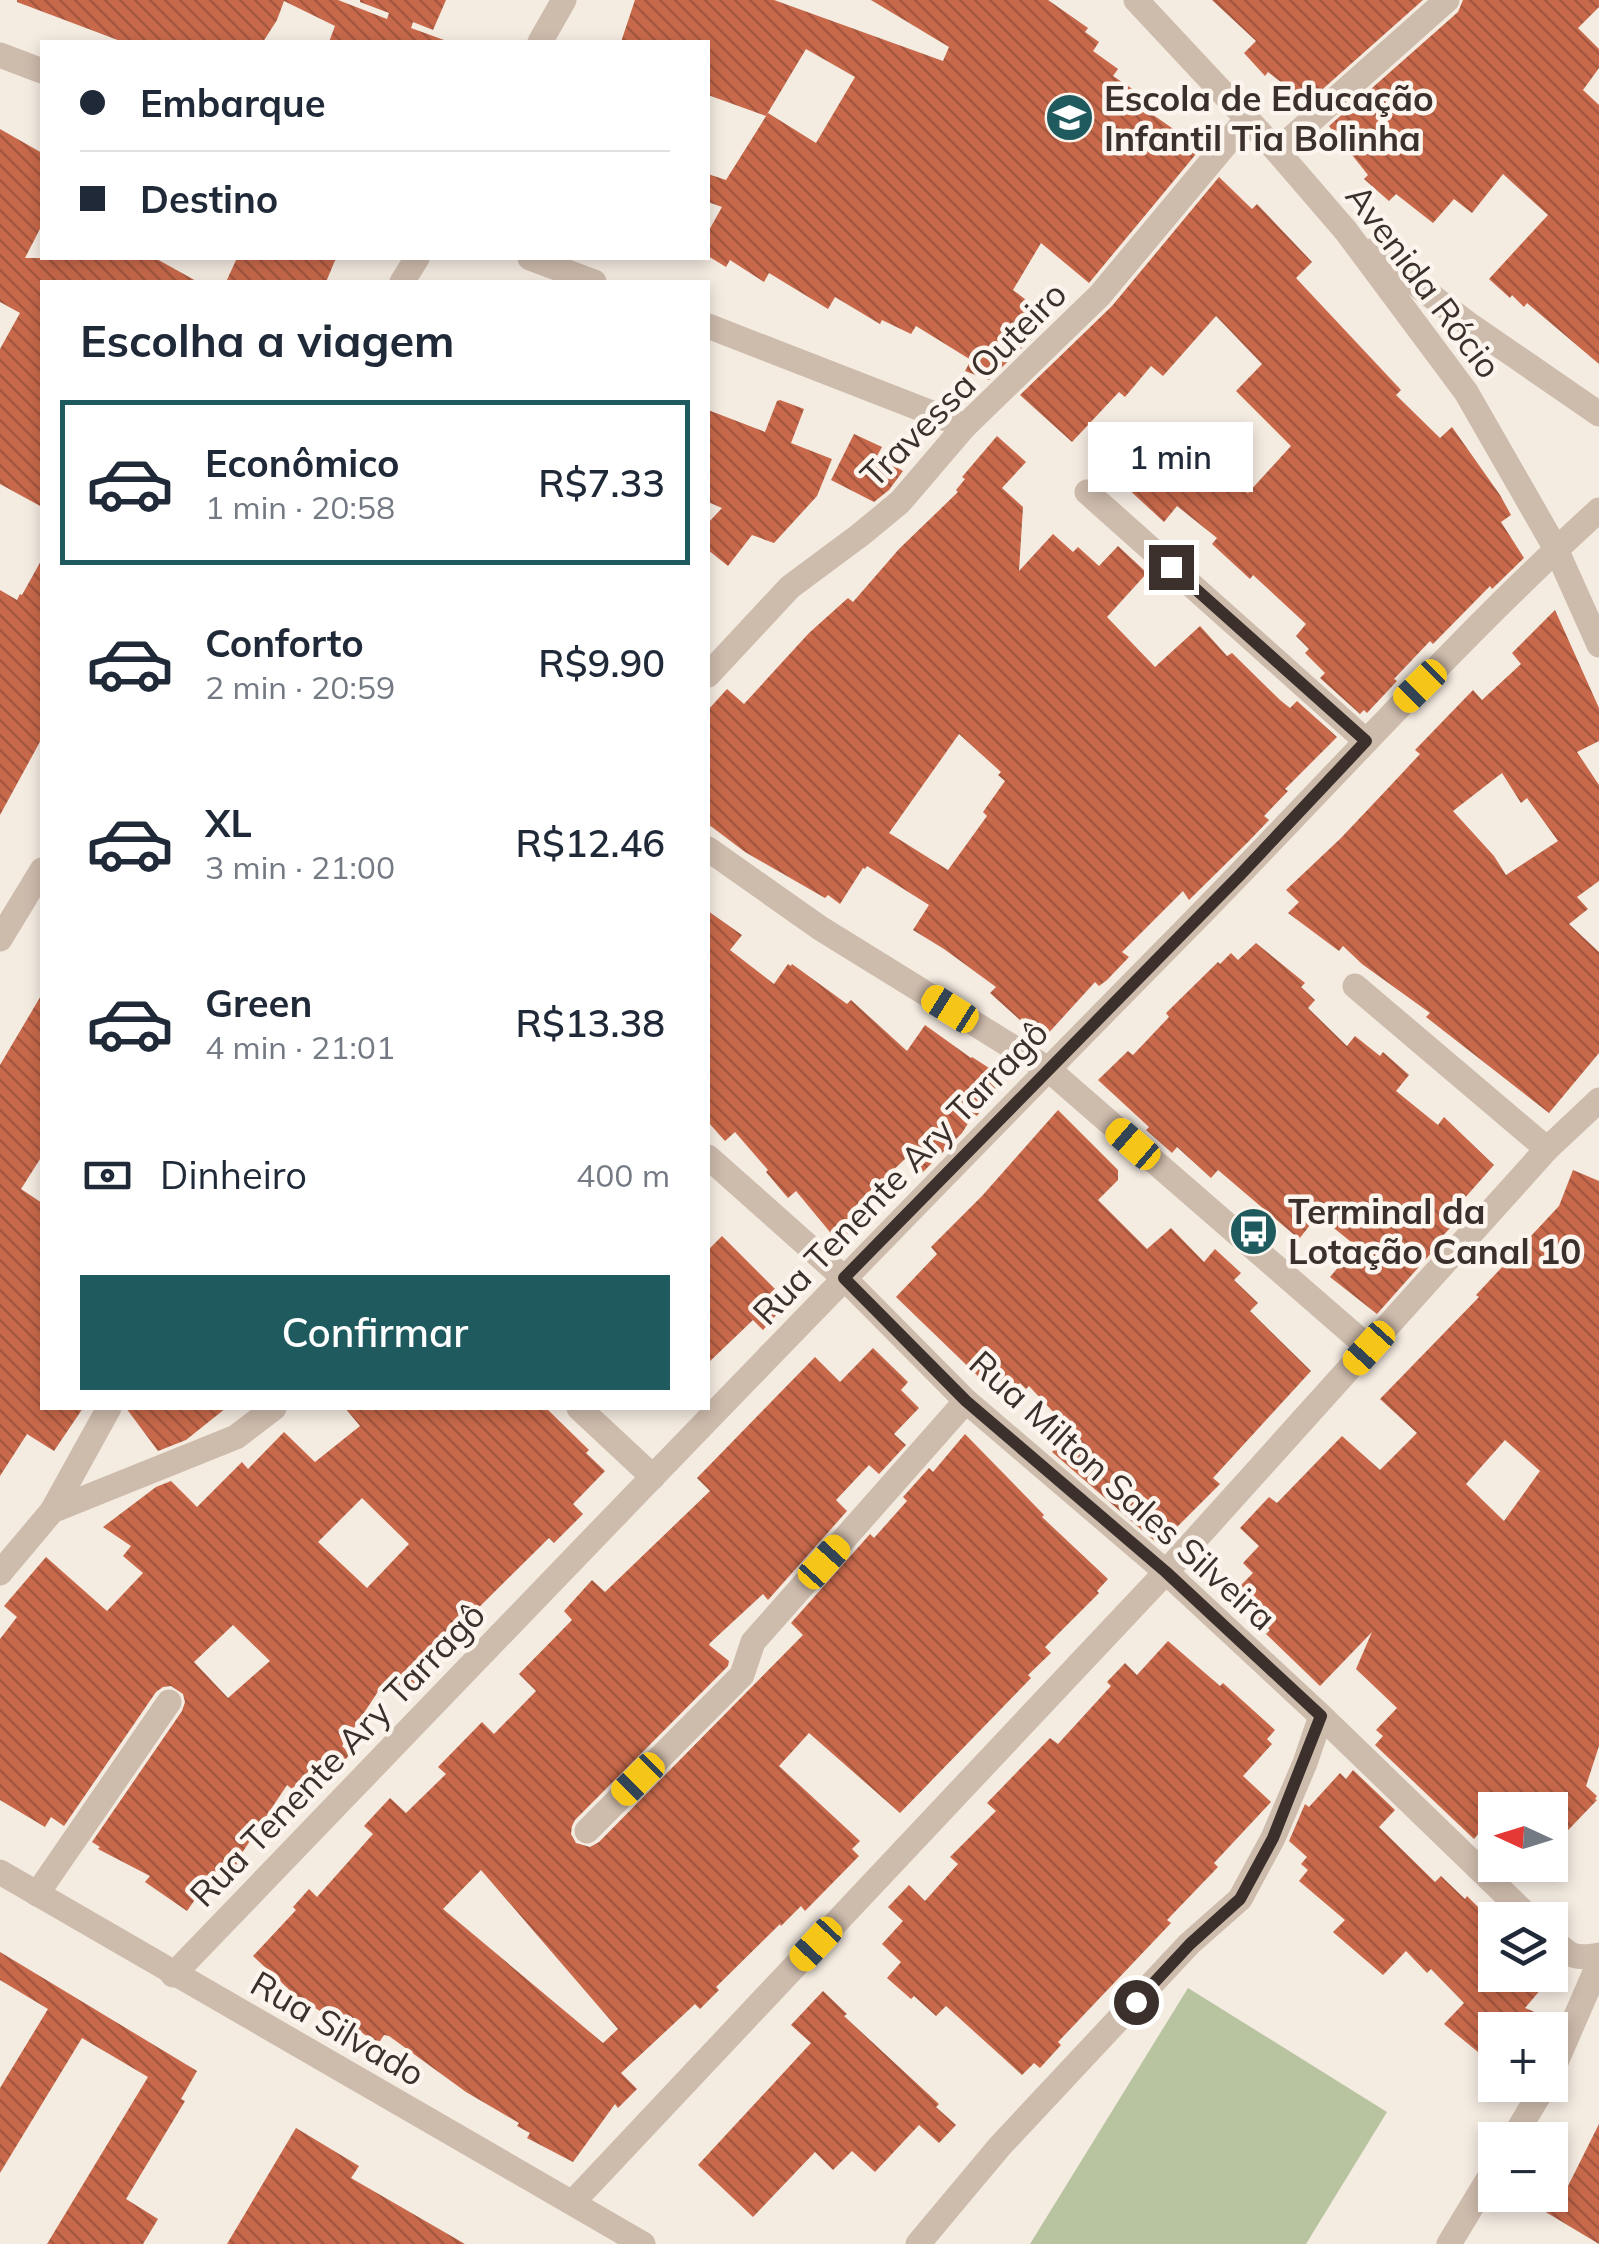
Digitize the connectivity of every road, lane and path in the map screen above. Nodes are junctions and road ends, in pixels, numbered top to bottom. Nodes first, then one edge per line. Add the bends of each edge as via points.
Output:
1 (564, 0) edge
2 (1136, 0) edge
3 (1448, 0) edge
4 (541, 40) edge
5 (0, 55) edge
6 (40, 71) edge
7 (1246, 120) junction
8 (1277, 150) junction
9 (1346, 231) junction
10 (535, 260) edge
11 (589, 280) edge
12 (710, 327) edge
13 (1599, 414) edge
14 (965, 426) junction
15 (1087, 492) dead end
16 (1599, 510) edge
17 (1556, 549) junction
18 (1599, 644) edge
19 (710, 673) edge
20 (1366, 741) junction
21 (710, 850) edge
22 (40, 873) edge
23 (0, 939) edge
24 (1355, 986) dead end
25 (1048, 1070) junction
26 (1599, 1100) edge
27 (1547, 1149) junction
28 (710, 1160) edge
29 (844, 1278) junction
30 (1369, 1348) junction
31 (966, 1401) junction
32 (108, 1410) edge
33 (271, 1410) edge
34 (581, 1410) edge
35 (653, 1477) junction
36 (52, 1511) junction
37 (1166, 1572) junction
38 (0, 1573) edge
39 (169, 1702) dead end
40 (1321, 1716) junction
41 (587, 1830) dead end
42 (0, 1872) edge
43 (37, 1894) junction
44 (1513, 1902) edge
45 (1568, 1954) edge
46 (1599, 1959) edge
47 (174, 1974) junction
48 (1568, 2033) edge
49 (1478, 2195) edge
50 (573, 2202) junction
51 (642, 2244) edge
52 (918, 2244) edge
53 (1448, 2244) edge

1 - 4 street
2 - 7 street, Avenida Rócio
3 - 8 street
5 - 6 street
7 - 8 street, Avenida Rócio
7 - 14 street, Travessa Outeiro via 1100,295
8 - 9 street, Avenida Rócio
9 - 13 street
9 - 17 street, Avenida Rócio via 1466,392
10 - 11 street
12 - 14 street
14 - 19 street, Travessa Outeiro via 900,502 790,586
15 - 20 street
16 - 17 street, Rua Tenente Ary Tarragô
17 - 18 street, Avenida Rócio
17 - 20 street, Rua Tenente Ary Tarragô
20 - 25 street, Rua Tenente Ary Tarragô
21 - 25 street via 820,928
22 - 23 street
24 - 27 street
25 - 29 street, Rua Tenente Ary Tarragô
25 - 30 street
26 - 27 street
27 - 30 street
28 - 29 street, Rua Milton Sales Silveira
29 - 31 street, Rua Milton Sales Silveira
29 - 35 street, Rua Tenente Ary Tarragô
30 - 37 street
31 - 37 street, Rua Milton Sales Silveira
31 - 41 street via 753,1642 742,1675
32 - 36 street
33 - 36 street via 236,1437
34 - 35 street
35 - 47 street, Rua Tenente Ary Tarragô
36 - 38 street
37 - 40 street, Rua Milton Sales Silveira
37 - 50 street
39 - 43 street
40 - 44 street, Rua Milton Sales Silveira
40 - 52 street via 1273,1838 1240,1899 1014,2132
42 - 43 street, Rua Silvado
43 - 47 street, Rua Silvado
45 - 46 street
46 - 48 street
47 - 50 street, Rua Silvado
49 - 53 street
50 - 51 street, Rua Silvado

